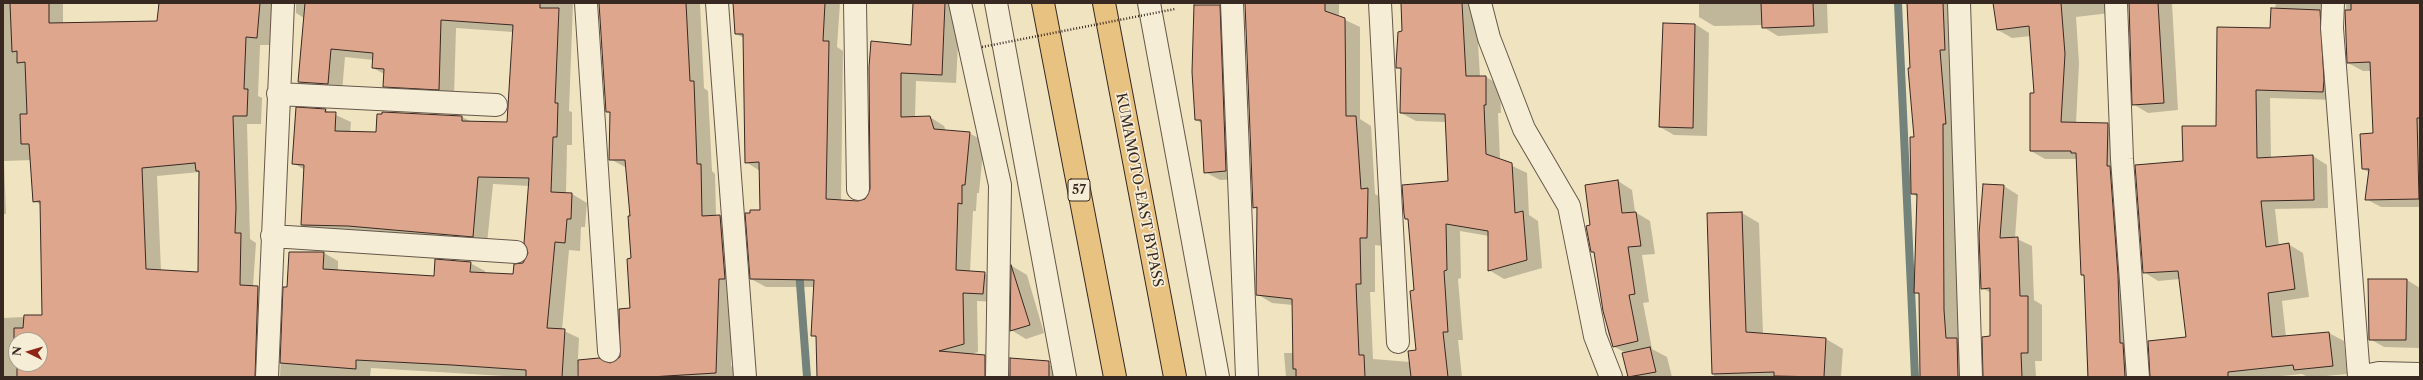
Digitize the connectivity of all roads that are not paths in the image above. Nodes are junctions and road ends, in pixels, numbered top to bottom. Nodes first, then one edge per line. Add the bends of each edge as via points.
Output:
1 (283, 3) edge
2 (586, 3) edge
3 (717, 3) edge
4 (855, 3) edge
5 (960, 3) edge
6 (996, 3) edge
7 (1043, 3) edge
8 (1104, 3) edge
9 (1149, 3) edge
10 (1232, 3) edge
11 (1380, 3) edge
12 (1480, 3) edge
13 (1959, 3) edge
14 (2116, 3) edge
15 (2333, 3) edge
16 (278, 94) junction
17 (496, 105) dead end
18 (858, 189) dead end
19 (272, 236) junction
20 (516, 252) dead end
21 (1398, 342) dead end
22 (609, 351) dead end
23 (2420, 374) edge
24 (267, 377) edge
25 (745, 377) edge
26 (997, 377) edge
27 (1065, 377) edge
28 (1115, 377) edge
29 (1175, 377) edge
30 (1218, 377) edge
31 (1247, 377) edge
32 (1610, 377) edge
33 (1971, 377) edge
34 (2138, 377) edge
35 (2359, 377) edge

1 - 16 street
2 - 22 street
3 - 25 street
4 - 18 street
5 - 26 street via 1000,185
6 - 27 street
7 - 28 highway, 57
8 - 29 highway, KUMAMOTO-EAST BYPASS
9 - 30 street
10 - 31 street
11 - 21 street
12 - 32 street via 1489,38 1524,129 1569,206 1595,336
13 - 33 street
14 - 34 street via 2122,159
15 - 35 street via 2332,28
16 - 17 street
16 - 19 street
19 - 20 street
19 - 24 street
23 - 35 street via 2379,373

